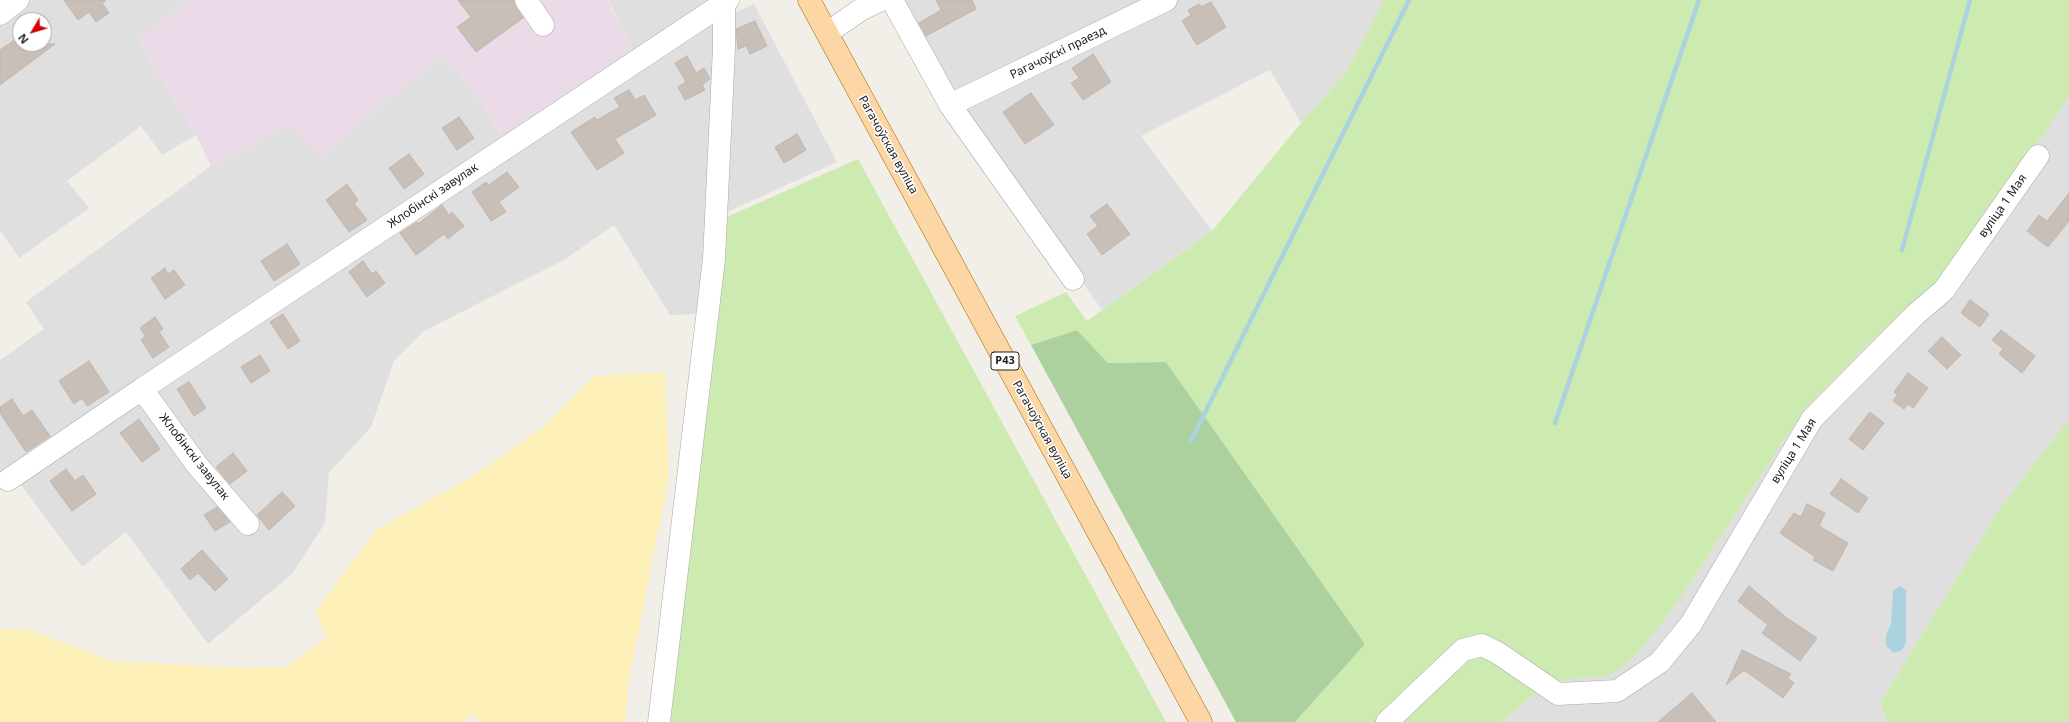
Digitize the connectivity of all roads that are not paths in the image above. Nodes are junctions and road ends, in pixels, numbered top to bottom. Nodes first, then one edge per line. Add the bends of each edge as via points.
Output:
1 (18, 0) edge
2 (526, 0) edge
3 (809, 0) edge
4 (892, 0) edge
5 (1166, 0) edge
6 (726, 1) edge
7 (866, 3) edge
8 (0, 14) edge
9 (543, 25) dead end
10 (826, 33) junction
11 (950, 105) junction
12 (2038, 156) dead end
13 (1073, 279) dead end
14 (142, 389) junction
15 (8, 480) dead end
16 (248, 524) dead end
17 (660, 722) edge
18 (1201, 722) edge
19 (1387, 722) edge

1 - 8 street
2 - 9 street
3 - 10 main road, Рагачоўская вуліца / Р43
4 - 11 street
5 - 11 street, Рагачоўскі праезд
6 - 14 street, Жлобінскі завулак
6 - 17 street via 714,259
7 - 10 street
10 - 18 main road, Рагачоўская вуліца / Р43
11 - 13 street
12 - 19 street, вуліца 1 Мая via 1944,290 1915,315 1812,419 1691,624 1660,662 1617,691 1558,694 1482,645 1463,650
14 - 15 street, Жлобінскі завулак
14 - 16 street, Жлобінскі завулак via 197,466

